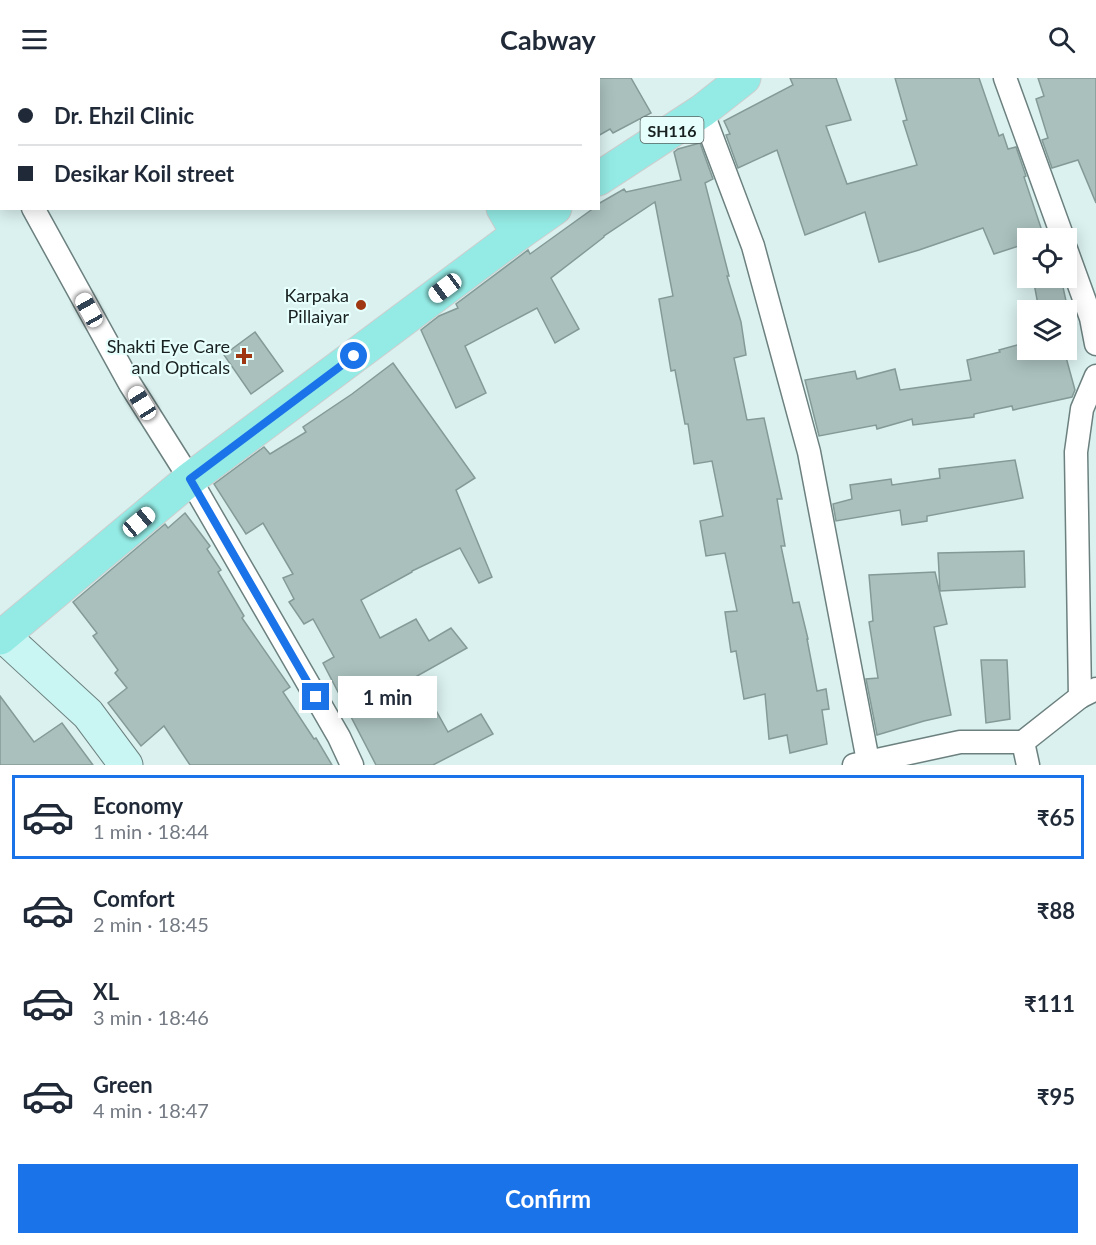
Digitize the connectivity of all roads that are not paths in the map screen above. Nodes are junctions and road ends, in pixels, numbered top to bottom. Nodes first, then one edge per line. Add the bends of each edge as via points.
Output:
1 (744, 78) edge
2 (1005, 78) edge
3 (702, 111) junction
4 (600, 178) edge
5 (34, 210) edge
6 (548, 210) edge
7 (510, 221) edge
8 (1059, 228) edge
9 (1077, 279) edge
10 (1096, 344) edge
11 (1096, 376) edge
12 (190, 479) junction
13 (1, 635) edge
14 (1088, 693) edge
15 (1023, 742) junction
16 (860, 763) edge
17 (126, 765) edge
18 (352, 765) edge
19 (1028, 765) edge

1 - 3 main road, SH116
2 - 8 street
3 - 4 main road, SH116
3 - 16 street via 753,246 809,452
5 - 12 street via 130,384
6 - 7 main road
7 - 12 main road
9 - 10 street
11 - 14 street via 1082,409 1076,452
12 - 13 main road
12 - 18 street
13 - 17 street via 88,714
14 - 15 street
15 - 16 street via 960,742
15 - 19 street

